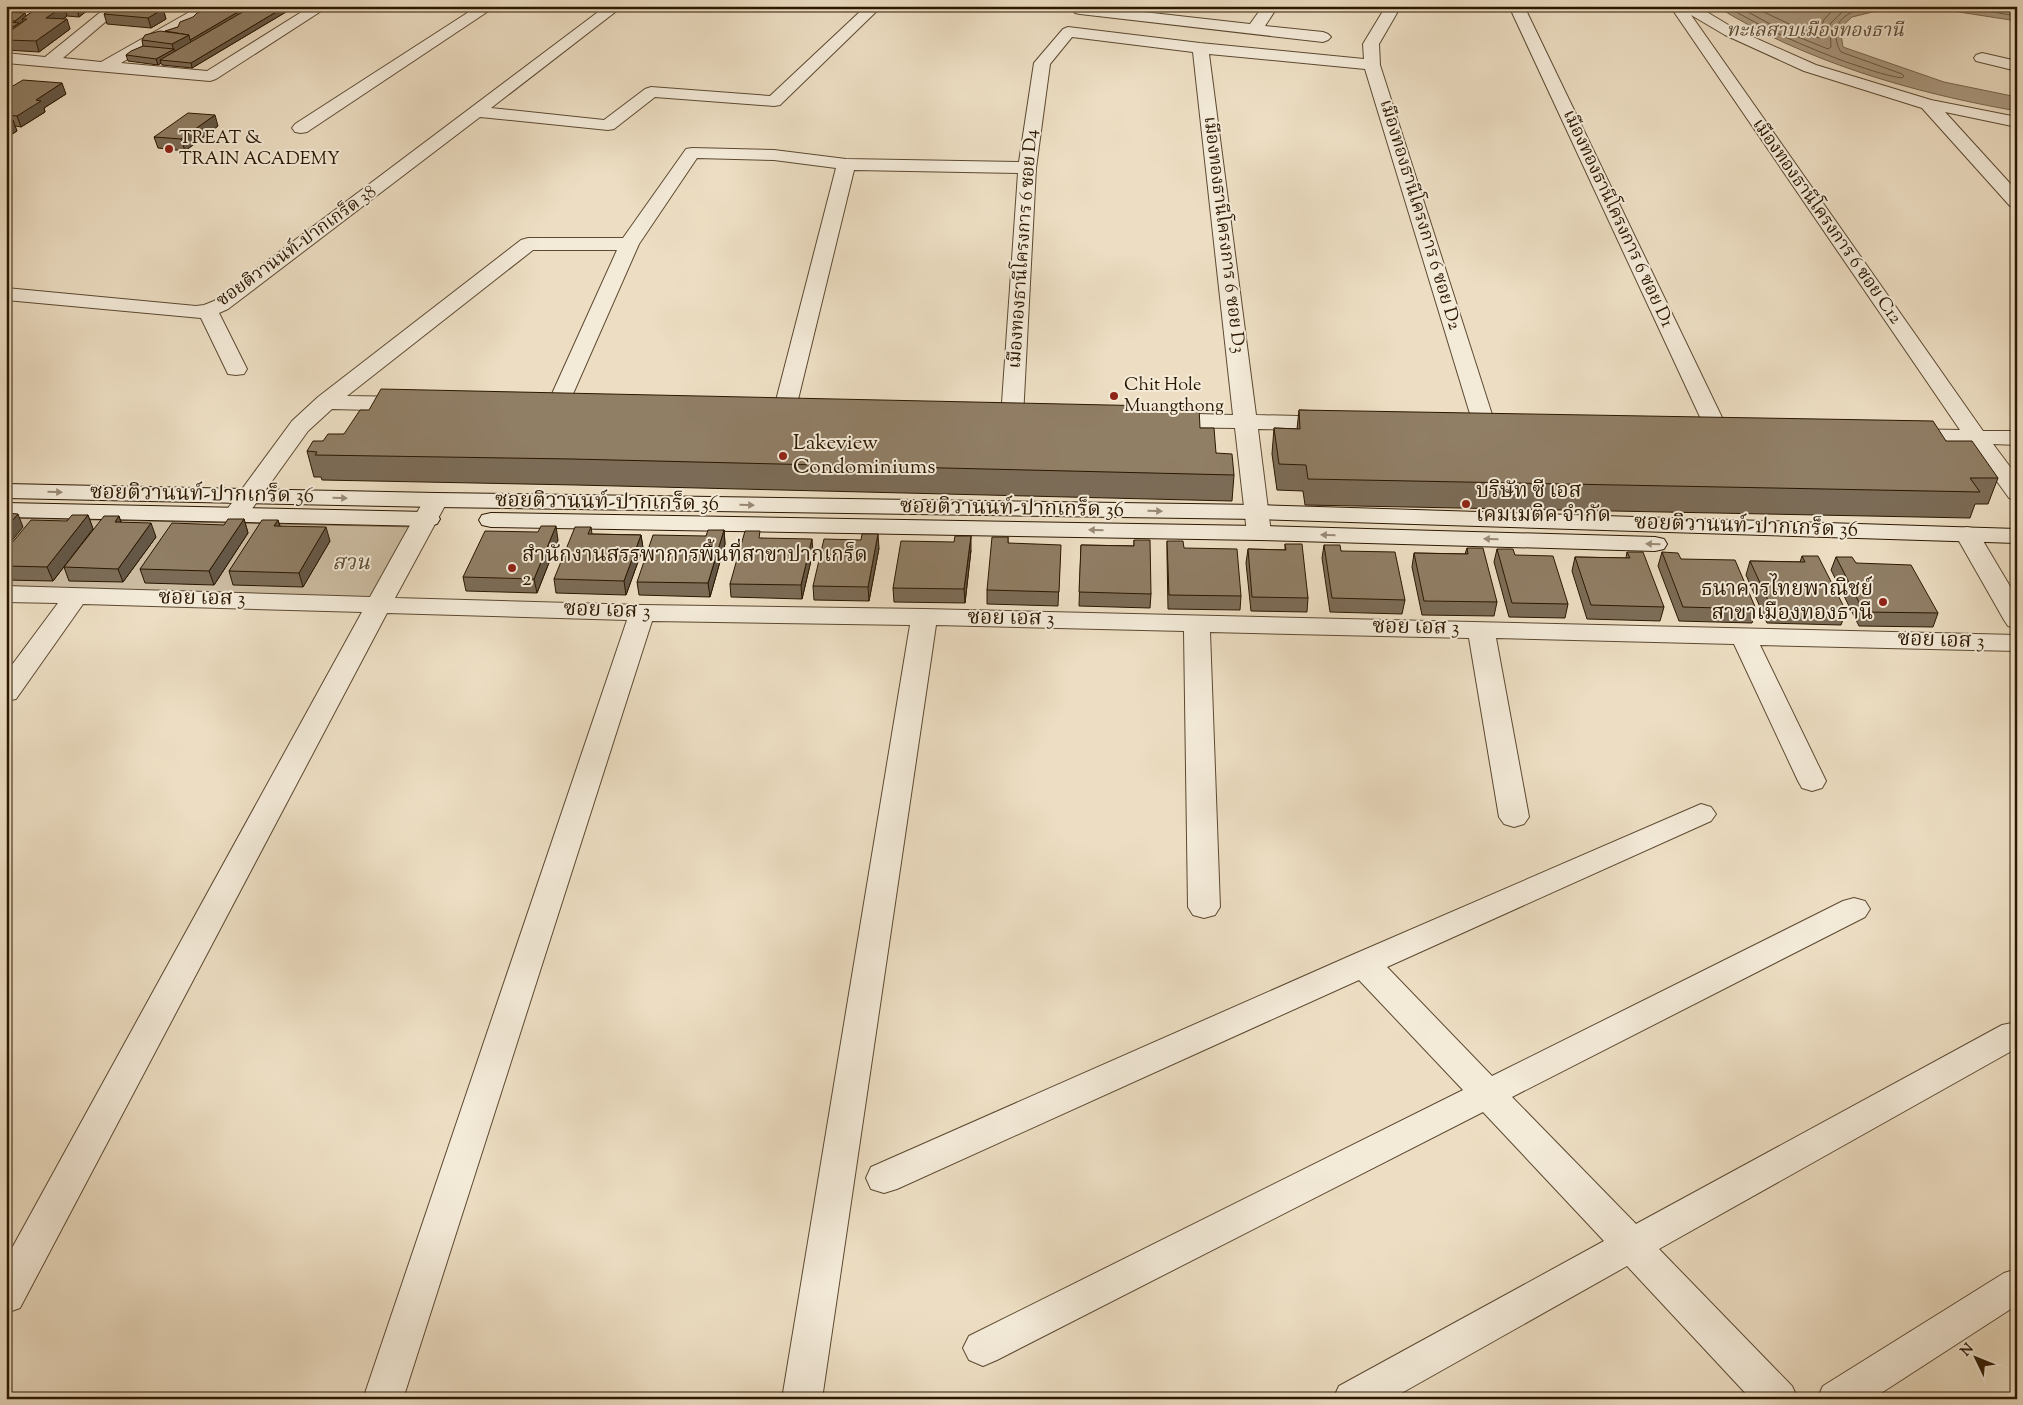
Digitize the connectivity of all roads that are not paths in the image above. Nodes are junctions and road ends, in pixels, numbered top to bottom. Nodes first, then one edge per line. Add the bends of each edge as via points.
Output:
1 (117, 6) edge
2 (210, 6) edge
3 (322, 6) edge
4 (488, 6) edge
5 (616, 6) edge
6 (875, 6) edge
7 (1083, 6) edge
8 (1271, 6) edge
9 (1394, 6) edge
10 (1516, 6) edge
11 (1677, 6) edge
12 (1686, 6) edge
13 (1254, 30) junction
14 (1324, 37) dead end
15 (1200, 48) junction
16 (6, 58) edge
17 (1982, 58) dead end
18 (50, 61) junction
19 (1372, 65) junction
20 (105, 66) junction
21 (2017, 66) edge
22 (1928, 104) junction
23 (476, 112) junction
24 (2017, 122) edge
25 (301, 128) dead end
26 (846, 164) junction
27 (1027, 168) junction
28 (2017, 202) edge
29 (629, 244) junction
30 (6, 294) edge
31 (208, 311) junction
32 (236, 369) dead end
33 (326, 402) junction
34 (432, 404) edge
35 (557, 407) edge
36 (784, 412) edge
37 (1012, 417) edge
38 (1139, 420) edge
39 (1247, 422) junction
40 (1356, 424) edge
41 (1484, 427) edge
42 (1718, 432) edge
43 (1886, 435) edge
44 (1976, 437) junction
45 (2017, 438) edge
46 (6, 490) edge
47 (2017, 493) edge
48 (251, 496) junction
49 (6, 510) edge
50 (431, 510) junction
51 (235, 515) junction
52 (1259, 523) junction
53 (2017, 536) edge
54 (1972, 543) junction
55 (2017, 553) edge
56 (6, 594) edge
57 (76, 596) junction
58 (379, 604) junction
59 (642, 613) junction
60 (924, 617) junction
61 (2017, 620) edge
62 (1197, 623) junction
63 (1481, 630) junction
64 (1743, 636) junction
65 (2017, 643) edge
66 (6, 693) edge
67 (1812, 781) dead end
68 (1701, 814) dead end
69 (1514, 817) dead end
70 (1204, 907) dead end
71 (1854, 909) dead end
72 (1363, 963) junction
73 (2014, 1034) dead end
74 (1488, 1094) junction
75 (884, 1178) dead end
76 (1631, 1245) junction
77 (2017, 1285) edge
78 (6, 1296) edge
79 (983, 1348) dead end
80 (383, 1399) edge
81 (802, 1399) edge
82 (1353, 1399) edge
83 (1778, 1399) edge
84 (1836, 1399) edge

1 - 18 street
2 - 20 street
3 - 20 street via 210,76
4 - 25 street
5 - 23 street, ซอยติวานนท์-ปากเกร็ด 38
6 - 23 street via 774,101 651,92 608,125
7 - 13 street via 1080,10
8 - 13 street
9 - 19 street, เมืองทองธานีโครงการ 6 ซอย D2 via 1371,44
10 - 42 street, เมืองทองธานีโครงการ 6 ซอย D1
11 - 44 street, เมืองทองธานีโครงการ 6 ซอย C12
12 - 22 street via 1730,32 1810,68
13 - 14 street
15 - 19 street
15 - 27 street, เมืองทองธานีโครงการ 6 ซอย D4 via 1068,32 1042,63
15 - 39 street, เมืองทองธานีโครงการ 6 ซอย D3
16 - 18 street
17 - 21 street
18 - 20 street
19 - 41 street, เมืองทองธานีโครงการ 6 ซอย D2
22 - 24 street
22 - 28 street
23 - 31 street, ซอยติวานนท์-ปากเกร็ด 38 via 221,305
26 - 27 street
26 - 29 street via 774,155 692,153
26 - 36 street
27 - 37 street, เมืองทองธานีโครงการ 6 ซอย D4
29 - 33 street via 528,244
29 - 35 street
30 - 31 street, ซอยติวานนท์-ปากเกร็ด 38
31 - 32 street
33 - 34 street
33 - 48 street via 300,426
38 - 39 street
39 - 40 street
39 - 52 street, เมืองทองธานีโครงการ 6 ซอย D3
43 - 44 street
44 - 45 street
44 - 47 street, เมืองทองธานีโครงการ 6 ซอย C12
46 -> 48 street, ซอยติวานนท์-ปากเกร็ด 36
48 -> 50 street, ซอยติวานนท์-ปากเกร็ด 36
48 - 51 street
49 - 51 street, ซอยติวานนท์-ปากเกร็ด 36
50 - 51 street, ซอยติวานนท์-ปากเกร็ด 36
50 - 52 street, ซอยติวานนท์-ปากเกร็ด 36
50 - 58 street
52 - 54 street, ซอยติวานนท์-ปากเกร็ด 36
53 - 54 street, ซอยติวานนท์-ปากเกร็ด 36
54 - 55 street, ซอยติวานนท์-ปากเกร็ด 36
54 - 61 street
56 - 57 street, ซอย เอส 3
57 - 58 street, ซอย เอส 3
57 - 66 street
58 - 59 street, ซอย เอส 3
58 - 78 street
59 - 60 street, ซอย เอส 3
59 - 80 street
60 - 62 street, ซอย เอส 3
60 - 81 street
62 - 63 street, ซอย เอส 3
62 - 70 street
63 - 64 street, ซอย เอส 3
63 - 69 street
64 - 65 street, ซอย เอส 3
64 - 67 street
68 - 72 street
71 - 74 street
72 - 74 street
72 - 75 street
73 - 76 street
74 - 76 street
74 - 79 street
76 - 82 street
76 - 83 street
77 - 84 street

